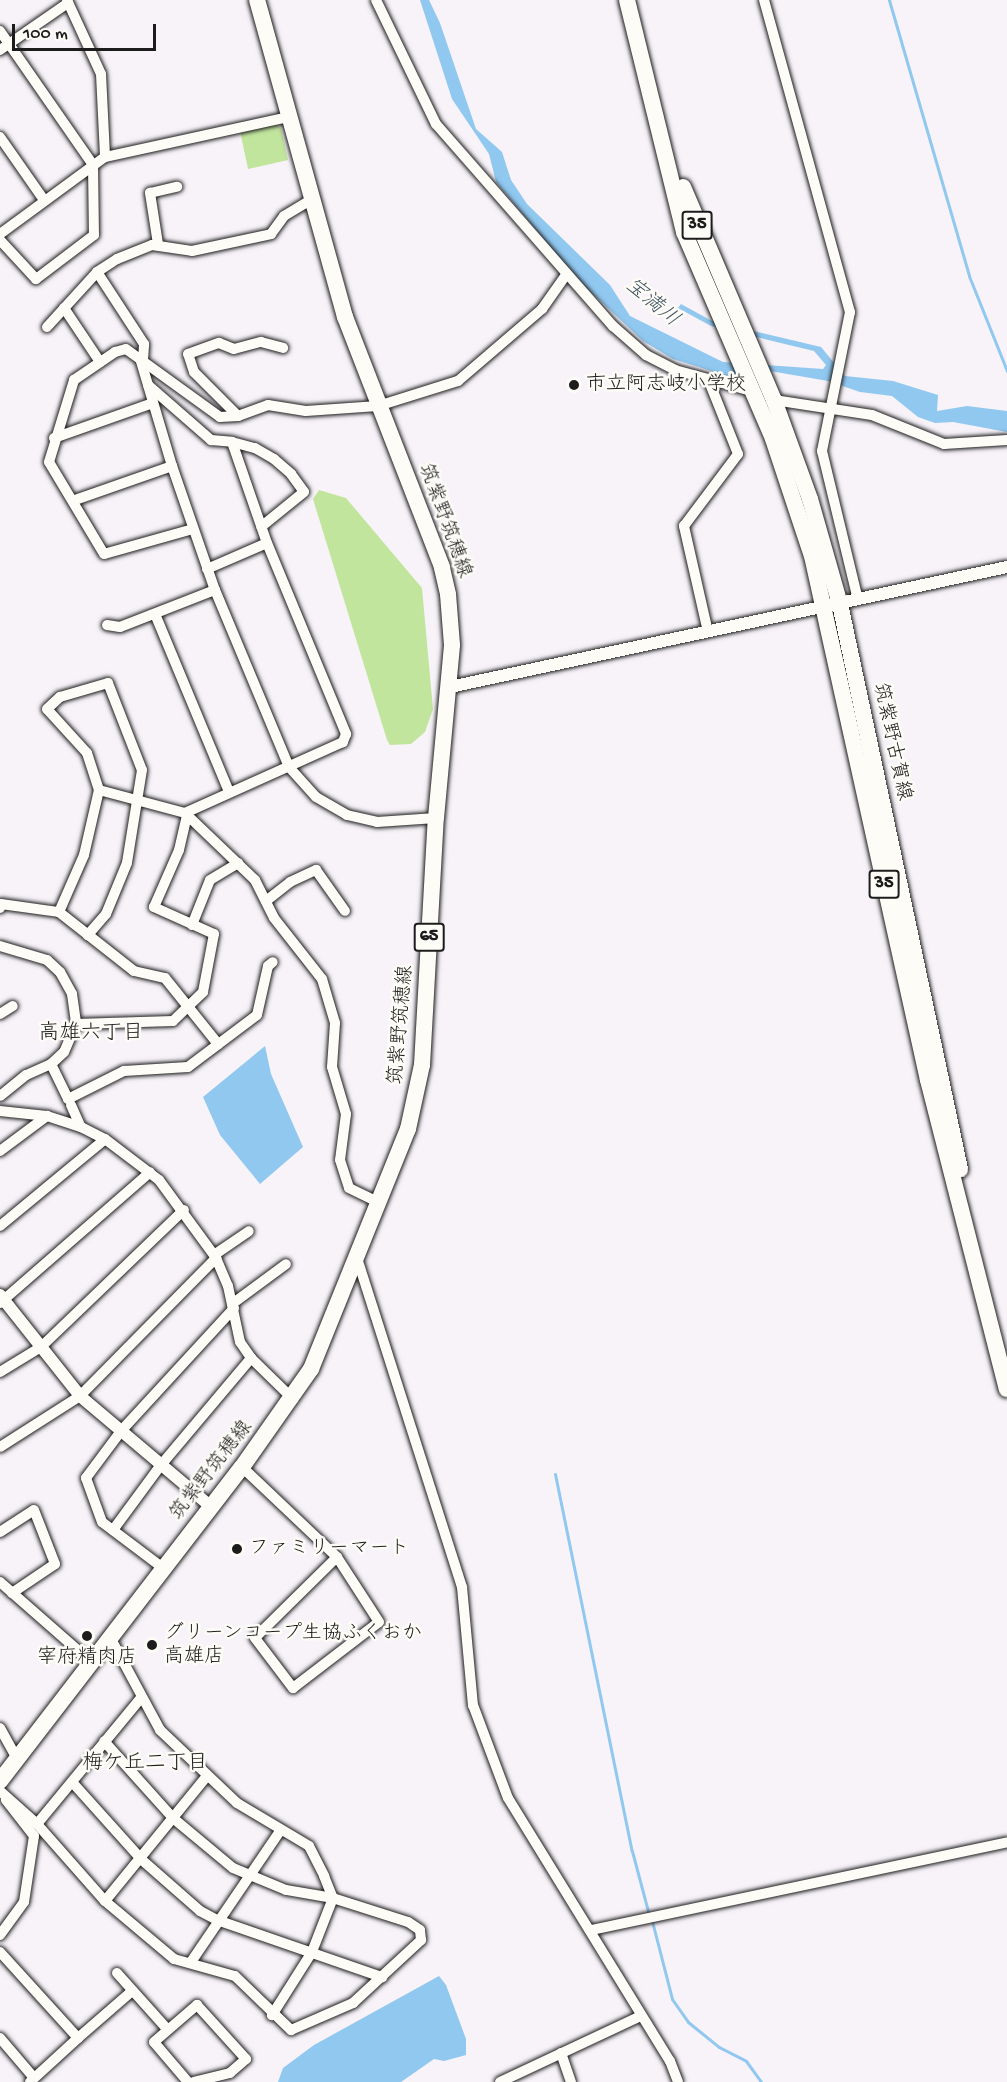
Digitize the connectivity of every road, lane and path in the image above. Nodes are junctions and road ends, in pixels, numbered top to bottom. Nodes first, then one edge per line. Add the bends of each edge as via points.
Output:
1 (257, 0) edge
2 (376, 0) edge
3 (627, 0) edge
4 (764, 0) edge
5 (67, 2) edge
6 (0, 32) edge
7 (4, 47) edge
8 (289, 117) junction
9 (0, 137) edge
10 (105, 157) junction
11 (93, 165) junction
12 (177, 187) dead end
13 (312, 199) junction
14 (44, 200) junction
15 (0, 234) edge
16 (0, 240) edge
17 (158, 244) junction
18 (97, 272) junction
19 (566, 275) junction
20 (64, 308) junction
21 (47, 327) dead end
22 (283, 348) dead end
23 (142, 359) junction
24 (100, 362) junction
25 (709, 381) junction
26 (147, 385) junction
27 (755, 385) junction
28 (774, 400) junction
29 (153, 403) junction
30 (378, 406) junction
31 (831, 406) junction
32 (238, 416) junction
33 (54, 438) junction
34 (1007, 440) edge
35 (232, 442) junction
36 (172, 466) junction
37 (75, 500) junction
38 (261, 527) junction
39 (193, 529) junction
40 (267, 543) junction
41 (1007, 567) edge
42 (207, 569) junction
43 (215, 590) junction
44 (858, 600) junction
45 (832, 606) junction
46 (155, 614) junction
47 (107, 625) dead end
48 (708, 632) junction
49 (450, 687) junction
50 (289, 767) junction
51 (99, 790) junction
52 (229, 792) junction
53 (140, 800) junction
54 (186, 814) junction
55 (436, 818) junction
56 (238, 862) junction
57 (266, 901) junction
58 (0, 908) edge
59 (345, 911) dead end
60 (58, 912) junction
61 (192, 925) junction
62 (88, 935) junction
63 (0, 946) edge
64 (273, 962) dead end
65 (13, 1006) dead end
66 (190, 1007) junction
67 (0, 1014) edge
68 (76, 1024) junction
69 (218, 1044) junction
70 (51, 1064) junction
71 (0, 1096) edge
72 (70, 1105) dead end
73 (0, 1112) edge
74 (47, 1116) junction
75 (81, 1127) junction
76 (105, 1140) junction
77 (0, 1151) edge
78 (150, 1172) junction
79 (378, 1202) junction
80 (184, 1210) junction
81 (0, 1226) edge
82 (249, 1231) dead end
83 (215, 1257) junction
84 (357, 1258) junction
85 (286, 1264) dead end
86 (1, 1300) edge
87 (233, 1306) junction
88 (41, 1347) junction
89 (251, 1358) junction
90 (0, 1372) edge
91 (1007, 1389) edge
92 (80, 1396) junction
93 (293, 1399) junction
94 (122, 1431) junction
95 (0, 1447) edge
96 (161, 1465) junction
97 (242, 1467) junction
98 (210, 1506) junction
99 (113, 1530) junction
100 (0, 1532) edge
101 (337, 1557) junction
102 (163, 1568) junction
103 (0, 1582) edge
104 (12, 1593) junction
105 (110, 1637) junction
106 (91, 1662) junction
107 (141, 1698) junction
108 (0, 1728) edge
109 (104, 1741) junction
110 (17, 1759) junction
111 (206, 1778) junction
112 (72, 1782) junction
113 (1, 1788) edge
114 (173, 1818) junction
115 (37, 1824) junction
116 (280, 1831) junction
117 (1007, 1842) edge
118 (142, 1860) junction
119 (249, 1876) junction
120 (333, 1898) junction
121 (105, 1901) junction
122 (217, 1920) junction
123 (591, 1930) junction
124 (0, 1935) edge
125 (0, 1952) edge
126 (312, 1952) junction
127 (191, 1962) junction
128 (117, 1973) dead end
129 (382, 1977) junction
130 (132, 1991) junction
131 (272, 2015) junction
132 (641, 2016) junction
133 (167, 2029) junction
134 (0, 2038) edge
135 (78, 2038) junction
136 (561, 2053) junction
137 (32, 2080) edge
138 (506, 2081) edge
139 (188, 2082) edge
140 (194, 2082) edge
141 (571, 2082) edge
142 (678, 2082) edge

1 - 8 main road, 筑紫野筑穂線 / 65
2 - 19 street via 436,124
3 - 27 main road, 筑紫野古賀線 / 35 via 684,232 730,320
4 - 31 street via 850,312
5 - 7 street
5 - 10 street via 101,74
6 - 7 street
7 - 11 street
8 - 10 street
8 - 13 main road, 筑紫野筑穂線 / 65
9 - 14 street
10 - 11 street
11 - 14 street
11 - 16 street via 94,235 36,279
12 - 17 street via 150,193
13 - 17 street via 285,216 271,234 192,250
13 - 30 main road, 筑紫野筑穂線 / 65 via 345,317
14 - 15 street
17 - 18 street via 117,259
18 - 20 street
18 - 23 street via 144,344
19 - 25 street via 646,355
19 - 30 street via 542,309 458,381
20 - 21 street
20 - 24 street
22 - 32 street via 261,342 234,349 219,343 188,354 194,372
23 - 24 street via 121,349
23 - 26 street
23 - 32 street via 220,417
24 - 33 street via 71,383
25 - 27 street
25 - 48 street via 738,454 684,526
26 - 29 street
26 - 35 street via 211,440
27 - 28 main road, 筑紫野古賀線 / 35
27 - 45 main road, 筑紫野古賀線 / 35
28 - 31 street
28 - 45 main road, 筑紫野古賀線 / 35 via 810,499
29 - 33 street
29 - 36 street
30 - 32 street via 306,411 268,405
30 - 49 main road, 筑紫野筑穂線 / 65 via 442,567 452,645
31 - 34 street via 872,415 944,444
31 - 44 street via 822,451
33 - 37 street via 49,462
35 - 38 street
35 - 38 street via 255,448 274,459 304,492
36 - 37 street
36 - 39 street
37 - 39 street via 104,554
38 - 40 street
39 - 42 street
40 - 42 street
40 - 50 street via 346,734 344,742
41 - 44 street
42 - 43 street
43 - 46 street
43 - 50 street
44 - 45 street
45 - 48 street
45 - 91 main road, 筑紫野古賀線 / 35 via 925,1069
46 - 47 street via 120,627
46 - 52 street
48 - 49 street
49 - 55 main road, 筑紫野筑穂線 / 65
50 - 52 street
50 - 55 street via 316,797 347,815 377,822
51 - 53 street
51 - 53 street via 87,753 47,709 60,697 108,683 142,770
51 - 60 street via 84,855
52 - 54 street
53 - 54 street
53 - 62 street via 127,863 106,914
54 - 56 street
54 - 61 street via 179,850 154,907
55 - 79 main road, 筑紫野筑穂線 / 65 via 422,1065 408,1129
56 - 57 street via 255,880
56 - 61 street via 210,880
57 - 59 street via 290,882 316,870
57 - 79 street via 274,918 322,979 335,1023 332,1067 346,1113 340,1160 349,1188
58 - 60 street via 2,904
60 - 62 street
61 - 66 street via 214,934 203,992
62 - 66 street via 134,971 165,978
63 - 68 street via 47,960 60,972 72,994
64 - 69 street via 268,966 256,1015
65 - 67 street
66 - 68 street via 173,1020
66 - 69 street
68 - 70 street via 69,1046
69 - 70 street via 188,1067 124,1071 68,1099
70 - 71 street via 26,1075
72 - 75 street
73 - 74 street
74 - 75 street
74 - 77 street
75 - 76 street
76 - 78 street
76 - 81 street
78 - 80 street
78 - 86 street
79 - 84 main road, 筑紫野筑穂線 / 65
80 - 83 street
80 - 88 street
82 - 83 street
83 - 87 street
83 - 92 street
84 - 93 main road, 筑紫野筑穂線 / 65 via 311,1369
84 - 123 street via 462,1587 473,1705 508,1798
85 - 87 street
86 - 88 street
87 - 89 street via 238,1337
87 - 94 street
88 - 90 street
88 - 92 street
89 - 93 street
89 - 96 street
92 - 94 street
92 - 95 street
93 - 97 main road, 筑紫野筑穂線 / 65
94 - 96 street
94 - 99 street via 86,1478 102,1522
96 - 98 street
96 - 99 street
97 - 98 main road, 筑紫野筑穂線 / 65
97 - 101 street
98 - 102 main road, 筑紫野筑穂線 / 65
99 - 102 street
100 - 104 street via 34,1510 55,1564
101 - 101 street via 255,1638 293,1688 379,1622
102 - 105 main road, 筑紫野筑穂線 / 65
103 - 104 street
104 - 106 street
105 - 106 main road, 筑紫野筑穂線 / 65
105 - 107 street
106 - 110 main road, 筑紫野筑穂線 / 65
107 - 109 street
107 - 111 street via 160,1730
108 - 110 street
109 - 112 street
109 - 114 street
110 - 113 main road, 筑紫野筑穂線 / 65
111 - 114 street
111 - 116 street
112 - 115 street
112 - 118 street
113 - 115 street
113 - 124 street via 34,1836 24,1902
114 - 118 street
114 - 119 street
115 - 121 street
116 - 119 street
116 - 120 street via 309,1846
117 - 123 street
118 - 121 street
118 - 122 street via 185,1899
119 - 120 street via 286,1890
119 - 122 street
120 - 126 street
120 - 129 street via 408,1922 420,1930 421,1940
121 - 127 street via 174,1959
122 - 126 street
122 - 127 street
123 - 132 street
125 - 135 street
126 - 129 street
126 - 131 street
127 - 131 street via 235,1976
128 - 130 street
129 - 131 street via 353,2003 291,2030
130 - 133 street
130 - 135 street
132 - 136 street
132 - 142 street via 670,2061
133 - 139 street via 154,2042
133 - 140 street via 196,2005 246,2059 230,2073
134 - 137 street
135 - 137 street
136 - 138 street
136 - 141 street

